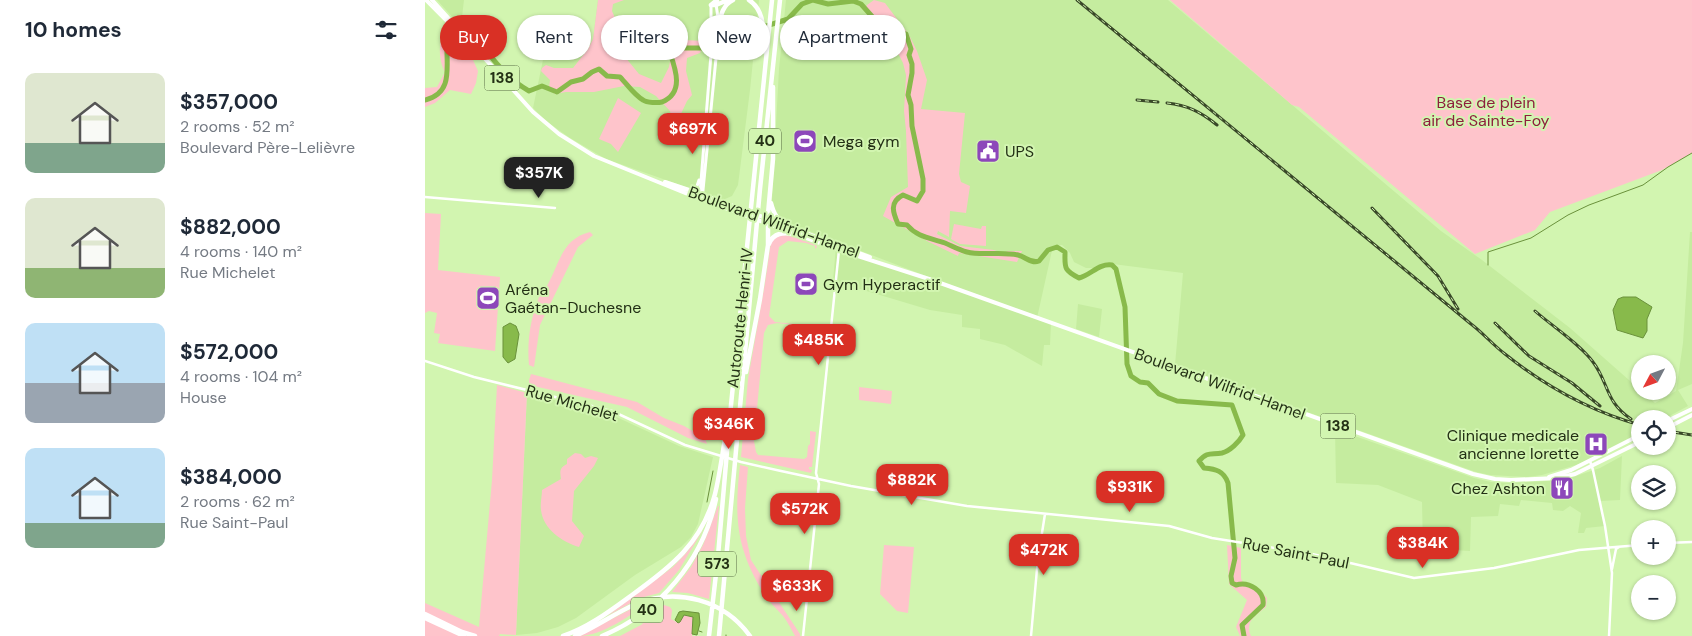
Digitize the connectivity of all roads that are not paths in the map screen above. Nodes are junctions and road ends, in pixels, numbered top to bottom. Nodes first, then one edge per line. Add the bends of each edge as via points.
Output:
1 (426, 0) edge
2 (432, 0) edge
3 (728, 0) edge
4 (733, 0) edge
5 (749, 0) edge
6 (772, 0) edge
7 (780, 0) edge
8 (714, 2) edge
9 (441, 15) edge
10 (445, 15) edge
11 (717, 15) edge
12 (722, 15) edge
13 (760, 15) edge
14 (770, 20) edge
15 (486, 60) edge
16 (716, 60) edge
17 (765, 60) edge
18 (773, 70) junction
19 (700, 177) junction
20 (650, 178) junction
21 (691, 191) junction
22 (702, 194) junction
23 (425, 197) edge
24 (700, 199) junction
25 (771, 199) junction
26 (555, 208) dead end
27 (768, 221) junction
28 (787, 226) junction
29 (797, 234) junction
30 (768, 245) junction
31 (839, 250) junction
32 (897, 268) junction
33 (425, 361) edge
34 (743, 385) junction
35 (731, 405) junction
36 (1692, 409) edge
37 (1692, 415) edge
38 (1676, 417) edge
39 (1676, 423) edge
40 (1631, 440) edge
41 (1631, 446) edge
42 (725, 453) junction
43 (1590, 461) junction
44 (724, 462) junction
45 (1592, 466) junction
46 (1547, 478) junction
47 (817, 479) junction
48 (1009, 511) joint
49 (1045, 514) junction
50 (1692, 542) edge
51 (1676, 543) edge
52 (1631, 546) edge
53 (1619, 547) junction
54 (1608, 548) junction
55 (1612, 570) junction
56 (425, 614) edge
57 (425, 618) edge
58 (461, 635) edge
59 (469, 636) edge
60 (475, 636) edge
61 (563, 636) edge
62 (575, 636) edge
63 (602, 636) edge
64 (709, 636) edge
65 (719, 636) edge
66 (750, 636) edge
67 (803, 636) edge
68 (1031, 636) edge
69 (1609, 636) edge

1 - 9 main road, Boulevard Wilfrid-Hamel / 138
2 - 10 main road, Boulevard Wilfrid-Hamel / 138
3 - 8 highway
4 - 12 highway
5 - 13 highway
6 - 14 highway, Autoroute Henri-IV / 40
7 - 18 highway, Autoroute Henri-IV / 40
8 - 11 main road
8 - 19 main road
15 - 20 main road, Boulevard Wilfrid-Hamel / 138 via 533,112 561,136 594,156
16 - 22 main road
17 - 35 highway, Autoroute Henri-IV / 40
18 - 25 highway
18 - 34 highway, Autoroute Henri-IV / 40
19 - 21 main road via 696,189
19 - 22 main road
20 - 21 main road, Boulevard Wilfrid-Hamel / 138
20 - 24 main road, Boulevard Wilfrid-Hamel / 138
21 - 22 main road, Boulevard Wilfrid-Hamel / 138
22 - 24 main road
22 - 27 main road, Boulevard Wilfrid-Hamel / 138
23 - 26 street
24 - 27 main road, Boulevard Wilfrid-Hamel / 138
25 - 27 highway
25 - 28 highway via 777,219
27 - 28 main road, Boulevard Wilfrid-Hamel / 138
27 - 29 main road, Boulevard Wilfrid-Hamel / 138
27 - 30 highway
28 - 32 main road, Boulevard Wilfrid-Hamel / 138
29 - 30 highway via 781,232
29 - 31 main road, Boulevard Wilfrid-Hamel / 138
30 - 34 highway
31 - 32 main road, Boulevard Wilfrid-Hamel / 138
31 - 47 street
32 - 46 main road, Boulevard Wilfrid-Hamel / 138 via 1473,474 1500,479
33 - 47 street, Rue Michelet via 612,412 663,436 713,454
34 - 65 highway, Autoroute Henri-IV / 40
35 - 42 highway
35 - 42 highway, Autoroute Henri-IV / 40
36 - 38 main road
37 - 39 main road
40 - 43 main road, Boulevard Wilfrid-Hamel
41 - 45 main road, Boulevard Wilfrid-Hamel / 138
42 - 44 highway
43 - 45 street
43 - 46 main road, Boulevard Wilfrid-Hamel
44 - 61 highway via 708,513 686,551 660,575 602,616
44 - 63 highway, 40 via 715,506 695,555 666,593 629,623
44 - 64 highway, 573
45 - 46 main road, Boulevard Wilfrid-Hamel / 138 via 1575,474
45 - 54 street
47 - 48 street, Rue Michelet
47 - 67 street
48 - 49 street, Rue Saint-Paul
49 - 54 street, Rue Saint-Paul via 1169,526 1416,578 1494,568 1565,552
49 - 68 street
50 - 51 street
52 - 53 street, Rue Saint-Paul
53 - 54 street, Rue Saint-Paul
53 - 55 street
54 - 55 street
55 - 69 street
56 - 60 highway
57 - 58 highway
58 - 59 highway
62 - 66 highway via 634,605 669,597 708,603 737,620

